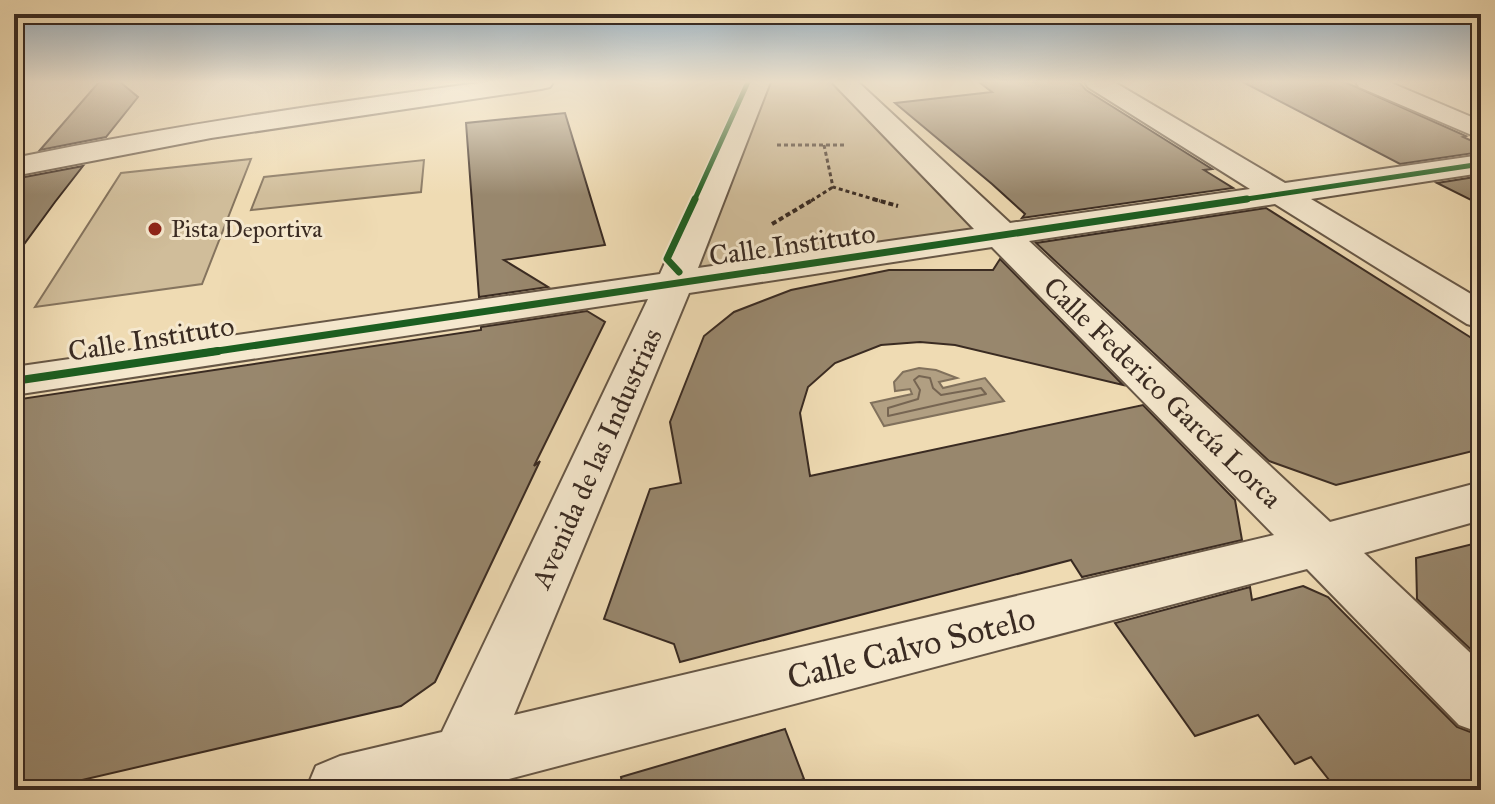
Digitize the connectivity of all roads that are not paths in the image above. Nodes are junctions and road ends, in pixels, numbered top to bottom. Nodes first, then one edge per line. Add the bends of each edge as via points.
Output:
1 (278, 120) edge
2 (743, 120) edge
3 (883, 120) edge
4 (1159, 120) edge
5 (1455, 120) edge
6 (1481, 131) edge
7 (1481, 164) edge
8 (14, 167) edge
9 (1281, 194) junction
10 (1003, 237) junction
11 (675, 282) junction
12 (1481, 316) edge
13 (14, 381) edge
14 (1481, 501) edge
15 (1320, 545) junction
16 (1481, 704) edge
17 (460, 774) edge
18 (340, 790) edge

1 - 8 street
2 - 11 street, Avenida de las Industrias
3 - 10 street, Calle Federico García Lorca
4 - 9 street
5 - 6 street
7 - 9 street, Calle Instituto
9 - 10 street, Calle Instituto
9 - 12 street
10 - 11 street, Calle Instituto
10 - 15 street, Calle Federico García Lorca
11 - 13 street, Calle Instituto
11 - 17 street, Avenida de las Industrias
14 - 15 street, Calle Calvo Sotelo
15 - 16 street, Calle Federico García Lorca
15 - 17 street, Calle Calvo Sotelo
17 - 18 street, Calle Calvo Sotelo

